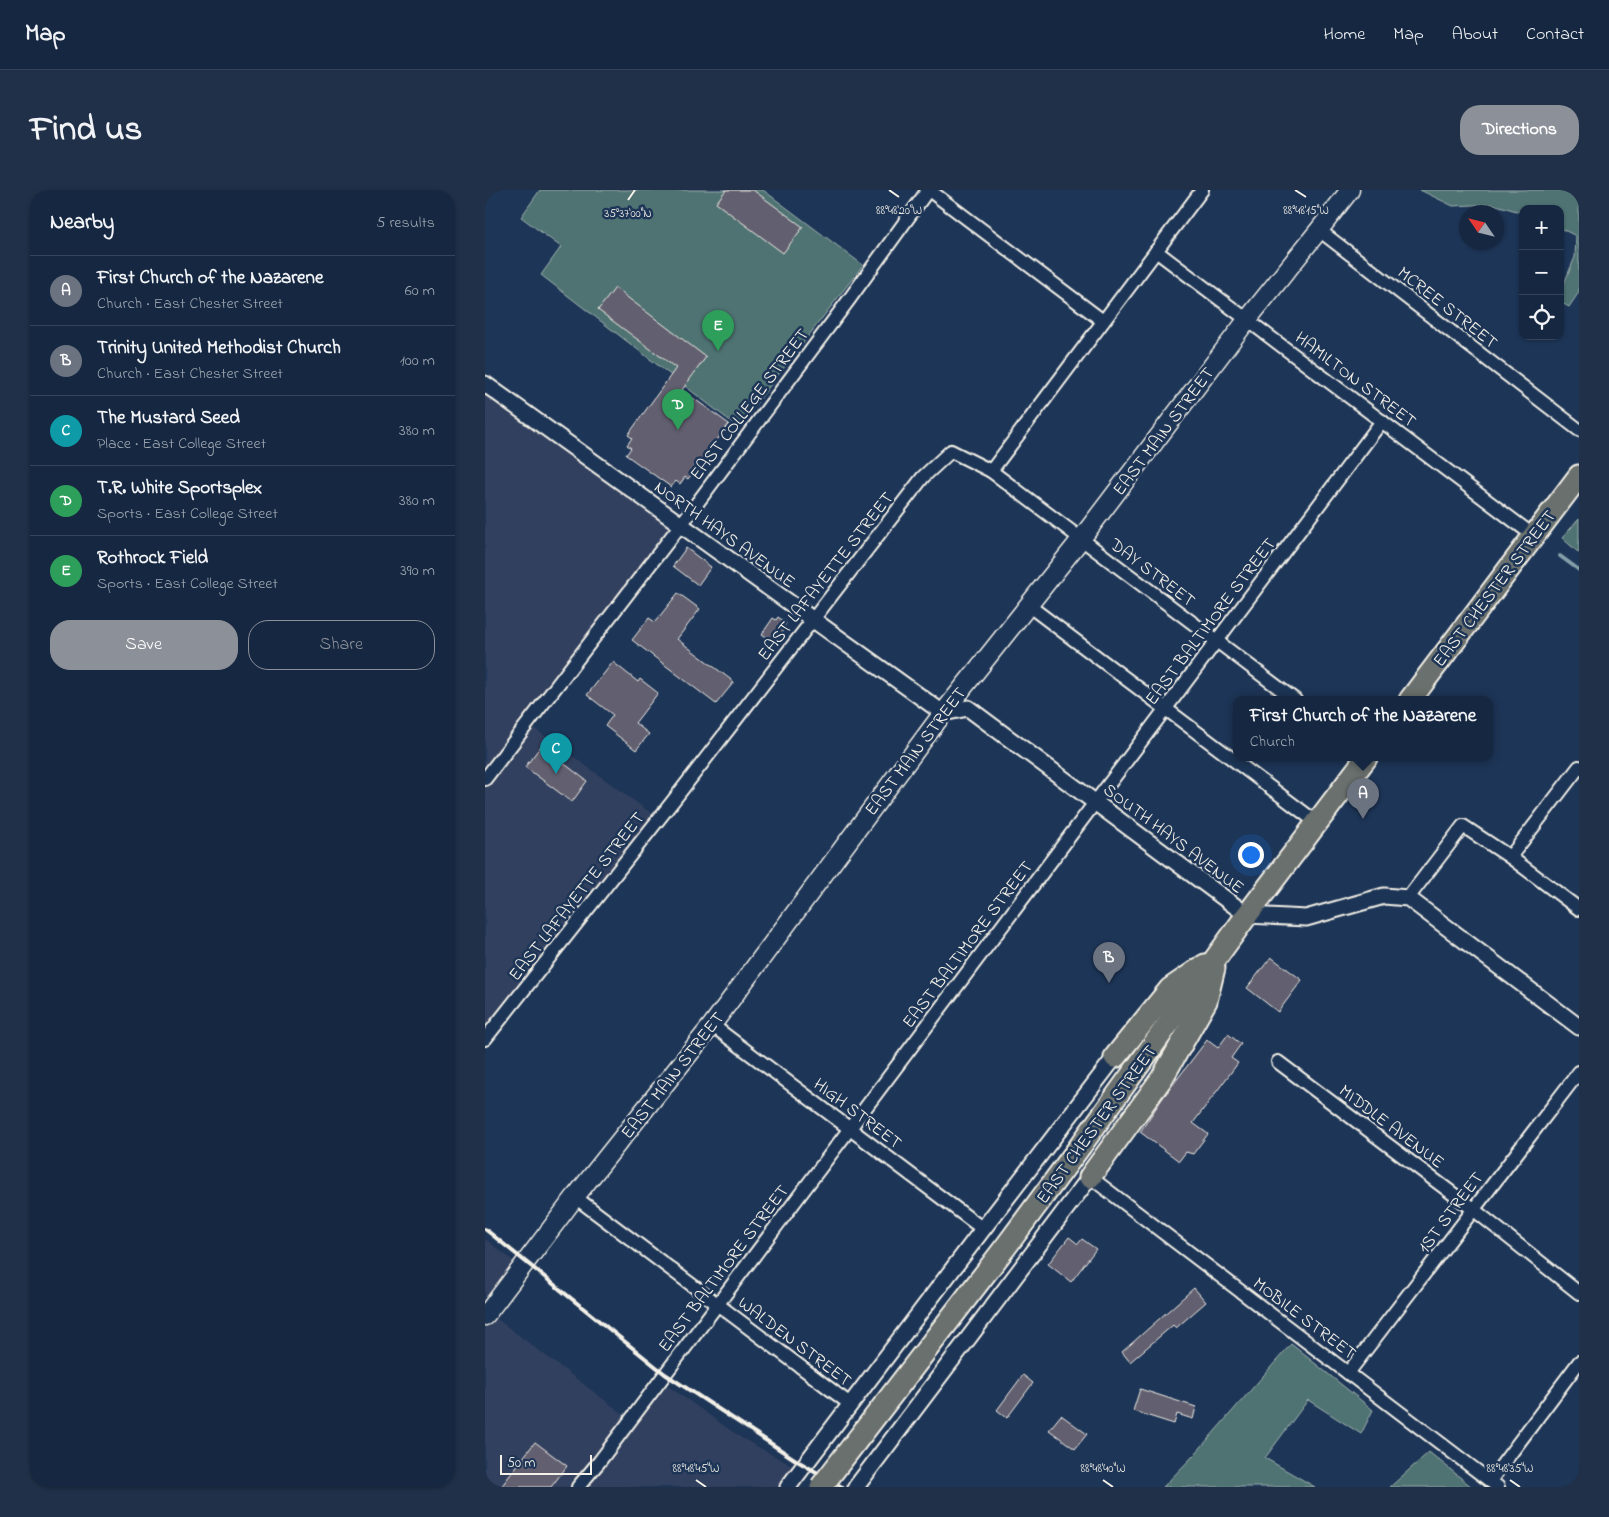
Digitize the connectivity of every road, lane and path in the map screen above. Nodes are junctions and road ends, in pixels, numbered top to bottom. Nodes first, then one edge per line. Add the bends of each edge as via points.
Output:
1 (928, 190) edge
2 (1202, 190) edge
3 (1350, 190) edge
4 (1319, 230) junction
5 (1156, 251) junction
6 (1247, 320) junction
7 (1103, 321) junction
8 (485, 384) edge
9 (1382, 421) junction
10 (1579, 430) edge
11 (991, 472) junction
12 (1579, 476) edge
13 (680, 525) junction
14 (1534, 536) junction
15 (1081, 539) junction
16 (1028, 605) junction
17 (813, 621) junction
18 (1217, 641) junction
19 (1290, 696) edge
20 (1413, 696) edge
21 (1166, 709) junction
22 (943, 713) junction
23 (1233, 759) edge
24 (1235, 761) edge
25 (1364, 761) edge
26 (1579, 768) edge
27 (485, 779) edge
28 (1095, 802) junction
29 (1316, 822) junction
30 (1510, 857) junction
31 (1408, 898) junction
32 (1579, 909) edge
33 (1247, 915) junction
34 (1217, 956) junction
35 (712, 1025) junction
36 (1579, 1027) edge
37 (485, 1040) edge
38 (1115, 1057) joint
39 (1278, 1062) dead end
40 (1579, 1072) edge
41 (850, 1128) junction
42 (1090, 1177) junction
43 (575, 1197) junction
44 (1473, 1209) junction
45 (983, 1229) junction
46 (1579, 1293) edge
47 (718, 1304) junction
48 (485, 1316) edge
49 (1579, 1362) edge
50 (1348, 1373) junction
51 (851, 1404) junction
52 (1494, 1484) edge
53 (578, 1487) edge
54 (788, 1487) edge
55 (821, 1487) edge
56 (856, 1487) edge

1 - 7 street
1 - 13 street, EAST COLLEGE STREET
2 - 5 street
3 - 4 main road, EAST MAIN STREET
4 - 6 main road, EAST MAIN STREET
4 - 10 street, MCREE STREET
5 - 6 street, HAMILTON STREET
5 - 7 street
6 - 9 street, HAMILTON STREET
6 - 15 main road, EAST MAIN STREET
7 - 11 street
8 - 13 street, NORTH HAYS AVENUE
9 - 14 street, HAMILTON STREET
9 - 18 street, EAST BALTIMORE STREET
11 - 15 street, DAY STREET
11 - 17 street, EAST LAFAYETTE STREET via 951,450 923,477
12 - 14 highway, EAST CHESTER STREET
13 - 17 street, NORTH HAYS AVENUE
13 - 27 street, EAST COLLEGE STREET
14 - 20 highway, EAST CHESTER STREET
15 - 16 main road, EAST MAIN STREET
15 - 18 street, DAY STREET
16 - 21 street
16 - 22 main road, EAST MAIN STREET
17 - 22 street, NORTH HAYS AVENUE
17 - 37 street, EAST LAFAYETTE STREET
18 - 19 street, DAY STREET
18 - 21 street, EAST BALTIMORE STREET
21 - 23 street
21 - 28 street, EAST BALTIMORE STREET
22 - 28 street, SOUTH HAYS AVENUE via 968,708
22 - 35 main road, EAST MAIN STREET
24 - 29 street
25 - 29 highway, EAST CHESTER STREET
26 - 30 street
28 - 33 street, SOUTH HAYS AVENUE
28 - 41 street, EAST BALTIMORE STREET
29 - 33 highway, EAST CHESTER STREET
30 - 31 street via 1463,826
30 - 32 street
31 - 33 street, SOUTH HAYS AVENUE via 1383,896 1306,918
31 - 36 street
33 - 34 highway, EAST CHESTER STREET
34 - 38 highway via 1170,989
34 - 42 highway via 1206,1001 1162,1078
34 - 55 highway, EAST CHESTER STREET, bridge via 1012,1238
35 - 41 street, HIGH STREET
35 - 43 main road, EAST MAIN STREET
38 - 45 street
39 - 44 street, MIDDLE AVENUE
40 - 44 street, 1ST STREET
41 - 45 street, HIGH STREET
41 - 47 street, EAST BALTIMORE STREET
42 - 50 street, MOBILE STREET
42 - 56 street
43 - 47 street, WALDEN STREET
43 - 48 main road, EAST MAIN STREET
44 - 46 street, MIDDLE AVENUE
44 - 50 street, 1ST STREET
45 - 51 street
47 - 51 street, WALDEN STREET
47 - 53 street, EAST BALTIMORE STREET
49 - 52 street
50 - 52 street, MOBILE STREET
51 - 54 street

